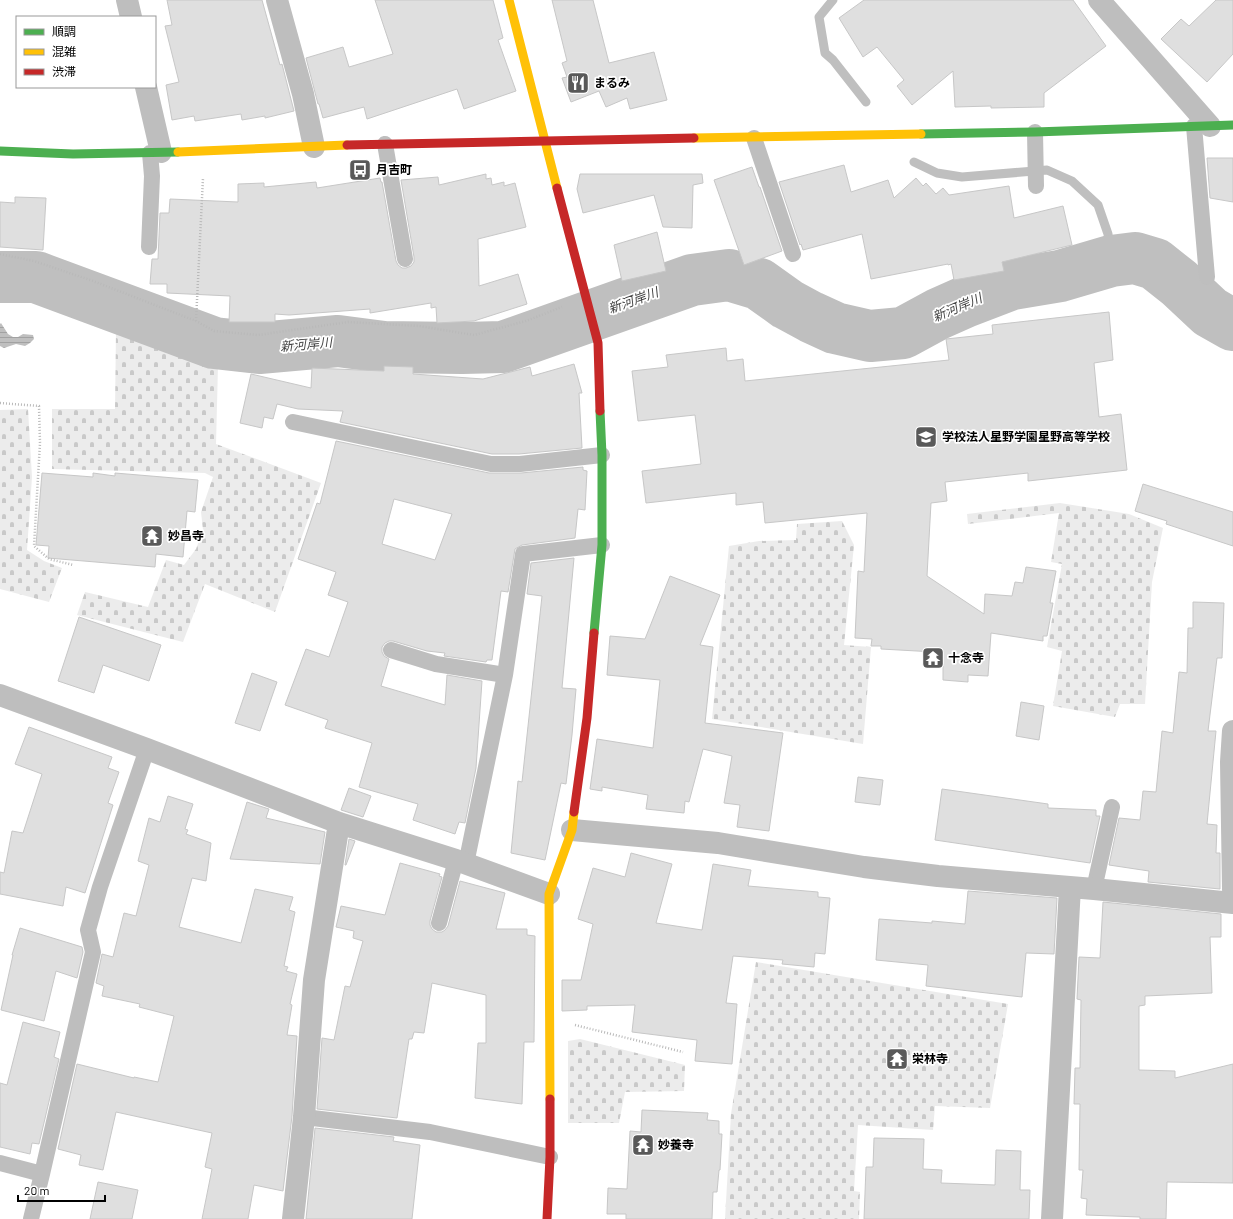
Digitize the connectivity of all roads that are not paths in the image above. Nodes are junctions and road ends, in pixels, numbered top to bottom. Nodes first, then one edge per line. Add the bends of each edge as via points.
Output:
1 (127, 0) edge
2 (278, 0) edge
3 (509, 0) edge
4 (1099, 0) edge
5 (131, 16) edge
6 (146, 88) edge
7 (1233, 125) edge
8 (1202, 126) junction
9 (1035, 132) junction
10 (754, 138) junction
11 (544, 142) junction
12 (385, 144) junction
13 (314, 147) junction
14 (0, 151) edge
15 (156, 153) junction
16 (1036, 186) dead end
17 (149, 247) dead end
18 (793, 254) dead end
19 (405, 259) dead end
20 (1207, 277) dead end
21 (293, 422) dead end
22 (602, 455) junction
23 (602, 546) junction
24 (391, 650) dead end
25 (505, 675) junction
26 (0, 695) edge
27 (1233, 731) edge
28 (147, 749) junction
29 (1112, 807) dead end
30 (339, 823) junction
31 (572, 830) junction
32 (461, 862) junction
33 (1233, 885) edge
34 (1070, 887) junction
35 (1094, 889) junction
36 (1233, 889) edge
37 (549, 894) junction
38 (1233, 904) edge
39 (439, 923) dead end
40 (304, 1118) junction
41 (550, 1157) junction
42 (0, 1163) edge
43 (42, 1174) junction
44 (31, 1219) edge
45 (293, 1219) edge
46 (547, 1219) edge
47 (1052, 1219) edge

1 - 5 street
2 - 13 street
3 - 11 street
4 - 8 street
6 - 15 street
7 - 8 street
8 - 9 street
8 - 20 lane
9 - 10 street
9 - 16 lane
10 - 11 street
10 - 18 lane
11 - 12 street
11 - 22 street via 598,343
12 - 13 street
12 - 19 lane
13 - 15 street
14 - 15 street via 73,154
15 - 17 lane via 152,176
21 - 22 lane via 491,464 520,464
22 - 23 street
23 - 25 lane via 523,554
23 - 31 street via 587,718
24 - 25 lane via 436,664
25 - 32 lane
26 - 28 street
27 - 33 street
28 - 30 street
28 - 43 lane via 88,930 93,952
29 - 35 lane
30 - 32 street
30 - 40 street via 314,980
31 - 34 street via 718,843 864,867 938,876
31 - 37 street
32 - 37 street
32 - 39 lane
33 - 36 street
34 - 35 street
34 - 47 street
35 - 38 street
37 - 41 street
40 - 41 lane via 430,1132
40 - 45 street
41 - 46 street
42 - 43 lane
43 - 44 lane

